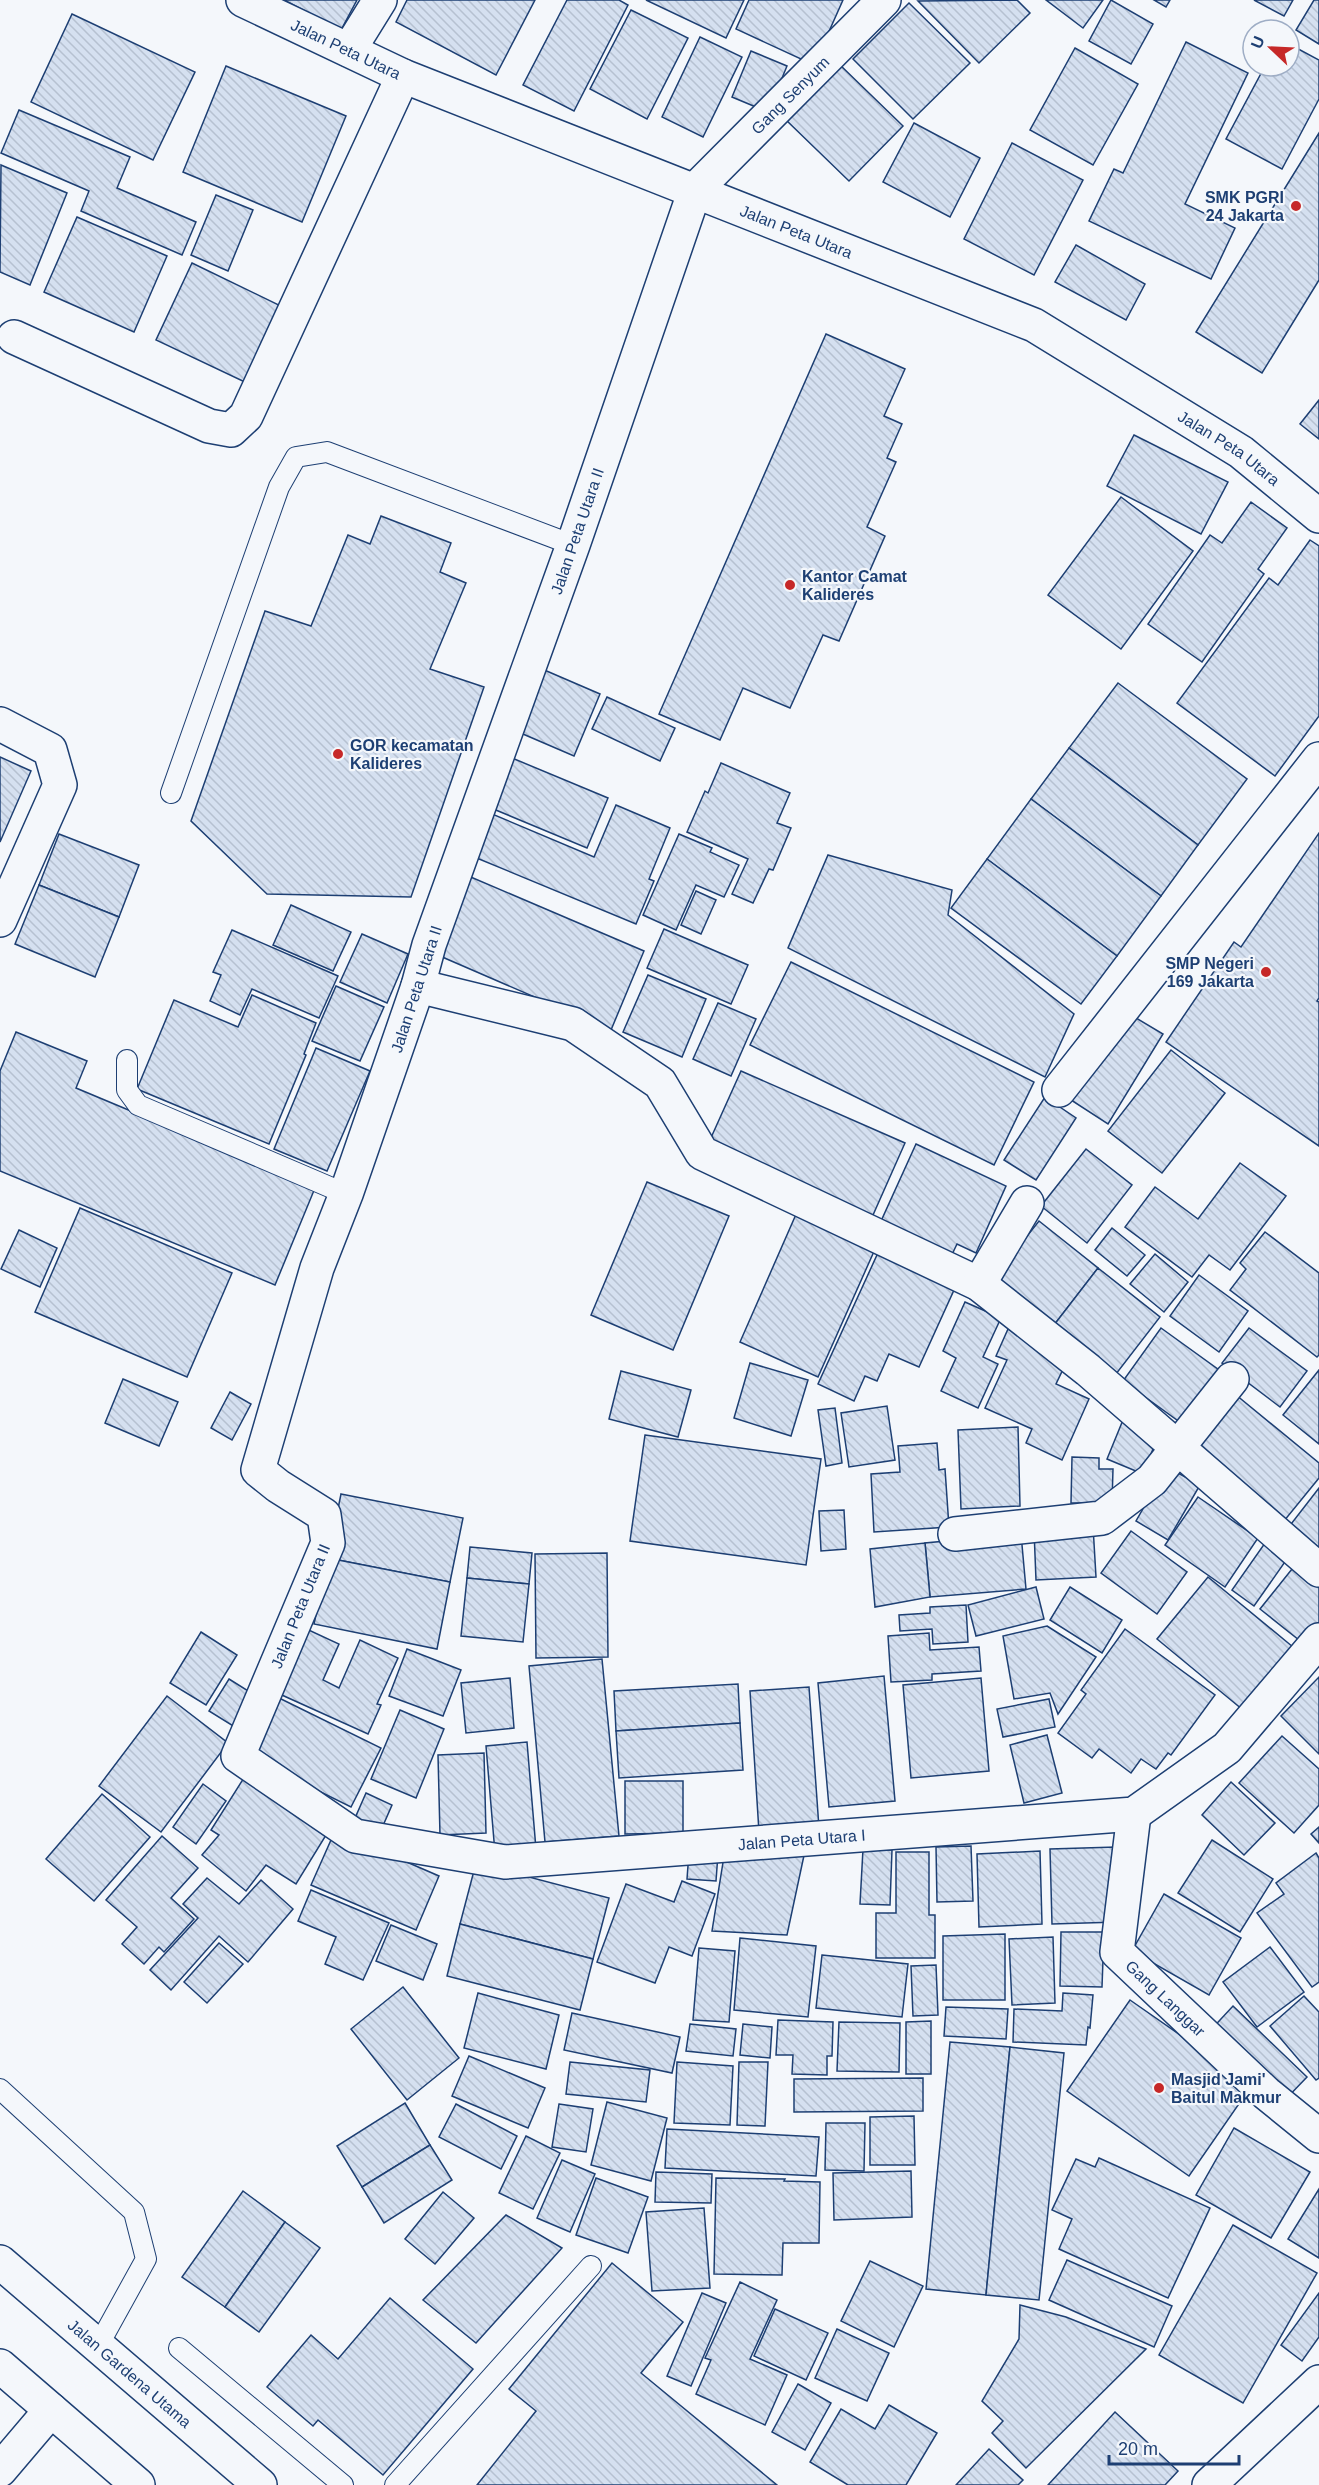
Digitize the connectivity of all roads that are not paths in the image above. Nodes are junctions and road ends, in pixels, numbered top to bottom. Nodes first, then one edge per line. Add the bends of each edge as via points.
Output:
1 (243, 0) edge
2 (380, 0) edge
3 (884, 0) edge
4 (350, 50) junction
5 (403, 76) junction
6 (695, 190) junction
7 (14, 337) dead end
8 (1319, 516) edge
9 (573, 545) junction
10 (0, 724) edge
11 (1319, 759) edge
12 (171, 793) dead end
13 (0, 920) edge
14 (418, 986) junction
15 (127, 1060) dead end
16 (1059, 1090) dead end
17 (346, 1194) junction
18 (1027, 1203) dead end
19 (979, 1284) junction
20 (1232, 1378) dead end
21 (1177, 1446) junction
22 (955, 1534) dead end
23 (1319, 1570) edge
24 (1319, 1640) edge
25 (238, 1756) joint
26 (1134, 1814) junction
27 (0, 2089) edge
28 (1319, 2136) edge
29 (0, 2262) edge
30 (591, 2266) dead end
31 (98, 2346) junction
32 (179, 2348) dead end
33 (6, 2382) edge
34 (1319, 2382) edge
35 (51, 2410) junction
36 (0, 2470) edge
37 (138, 2485) edge
38 (260, 2485) edge
39 (343, 2485) edge
40 (395, 2485) edge
41 (1209, 2485) edge

1 - 4 street, Jalan Peta Utara
2 - 4 street
3 - 6 street, Gang Senyum
4 - 5 street, Jalan Peta Utara
5 - 6 street, Jalan Peta Utara
5 - 7 street via 246,416 231,430 209,426
6 - 8 street, Jalan Peta Utara via 1034,326 1241,452
6 - 9 street, Jalan Peta Utara II
9 - 12 lane via 327,452 296,457 279,487
9 - 14 street, Jalan Peta Utara II via 429,945
10 - 13 street via 50,750 60,785
11 - 16 street
14 - 17 street, Jalan Peta Utara II
14 - 19 street via 573,1024 660,1083 702,1153
15 - 17 lane via 127,1090 138,1105
17 - 25 street, Jalan Peta Utara II via 317,1268 258,1470 324,1515 328,1543
18 - 19 street
19 - 21 street
20 - 21 street
21 - 22 street via 1152,1480 1102,1518
21 - 23 street
24 - 26 street via 1227,1748
25 - 26 street, Jalan Peta Utara I via 355,1836 505,1862
26 - 28 street, Gang Langgar via 1117,1952 1266,2093
27 - 31 lane via 134,2212 146,2259
29 - 31 street, Jalan Gardena Utama
30 - 40 lane
31 - 38 street, Jalan Gardena Utama
32 - 39 lane
33 - 35 street
34 - 41 street
35 - 36 street
35 - 37 street

